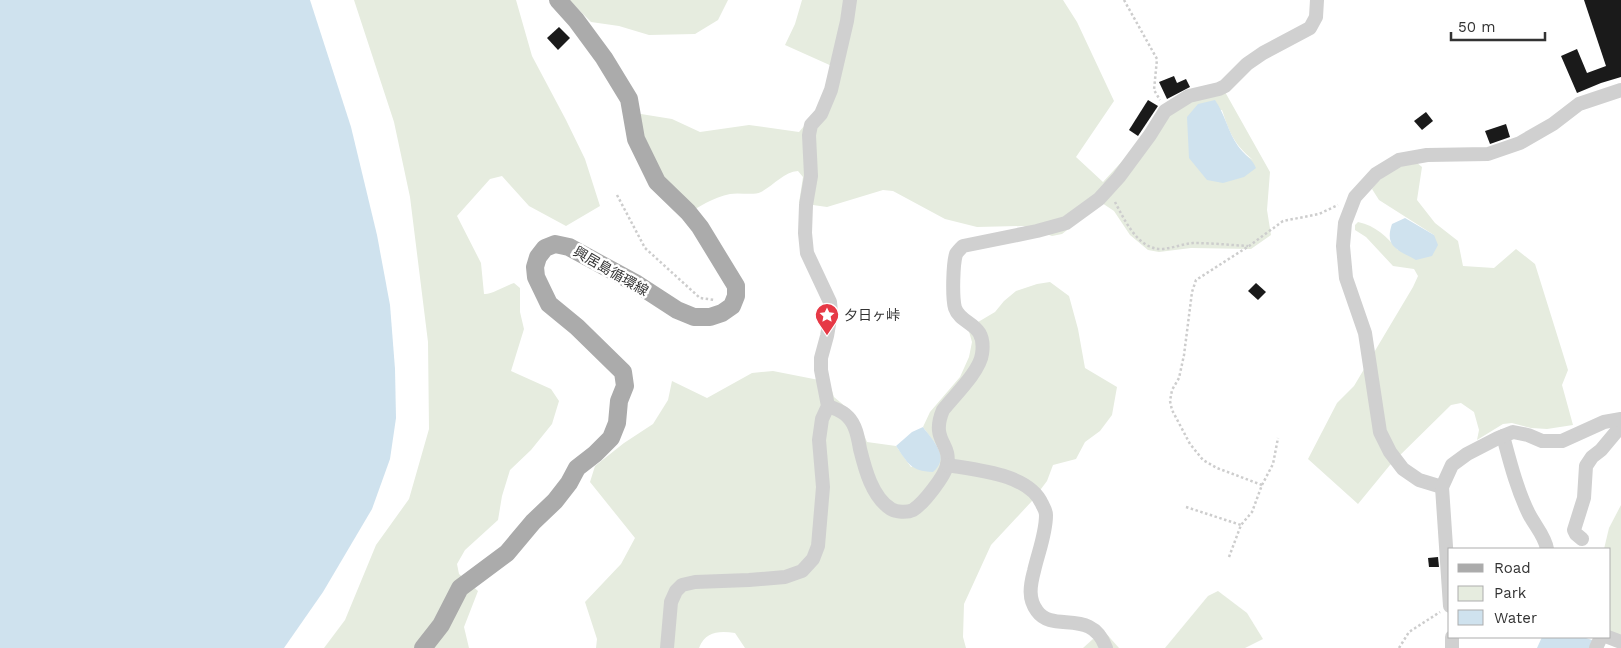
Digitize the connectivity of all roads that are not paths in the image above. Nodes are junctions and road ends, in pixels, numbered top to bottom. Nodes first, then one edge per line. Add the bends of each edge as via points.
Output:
1 (558, 0) edge
2 (850, 0) edge
3 (1317, 0) edge
4 (1621, 90) edge
5 (828, 406) junction
6 (1621, 419) edge
7 (1621, 426) edge
8 (1503, 436) junction
9 (947, 465) junction
10 (1442, 487) junction
11 (1582, 539) dead end
12 (1547, 548) edge
13 (1446, 609) edge
14 (423, 648) edge
15 (667, 648) edge
16 (1106, 648) edge

1 - 14 main road, 興居島循環線 via 604,58 629,99 636,139 657,182 700,227 736,286 736,296 732,306 722,313 694,317 569,247 555,244 545,248 535,267 536,277 550,304 623,372 625,386 619,401 617,423 611,438 577,468 555,501 508,553 460,588 441,625
2 - 5 street via 831,90 809,136 811,176 805,233 807,253 830,302 828,336 821,358
3 - 9 street via 1316,17 1310,28 1263,53 1225,86 1189,96 1166,110 1108,189 1066,223 963,246 957,252 954,261 955,308 979,331 982,354 979,365 940,418 938,432 948,456
4 - 10 street via 1579,104 1520,144 1488,154 1427,154 1399,160 1376,174 1355,197 1345,223 1346,278 1365,333 1380,432 1403,469 1419,480
5 - 9 street via 848,417 875,491 882,503 893,510 912,511 935,486
5 - 15 street via 819,440 823,487 818,546 813,559 802,571 785,577 682,585 672,602
6 - 8 street via 1604,422 1562,441 1542,441 1513,432
7 - 11 street via 1586,466 1584,498 1574,530
8 - 10 street via 1452,465
8 - 12 street via 1520,492
9 - 16 street via 1001,476 1022,483 1038,495 1046,513 1030,586 1031,603 1038,614 1051,620 1083,624 1094,629
10 - 13 street

